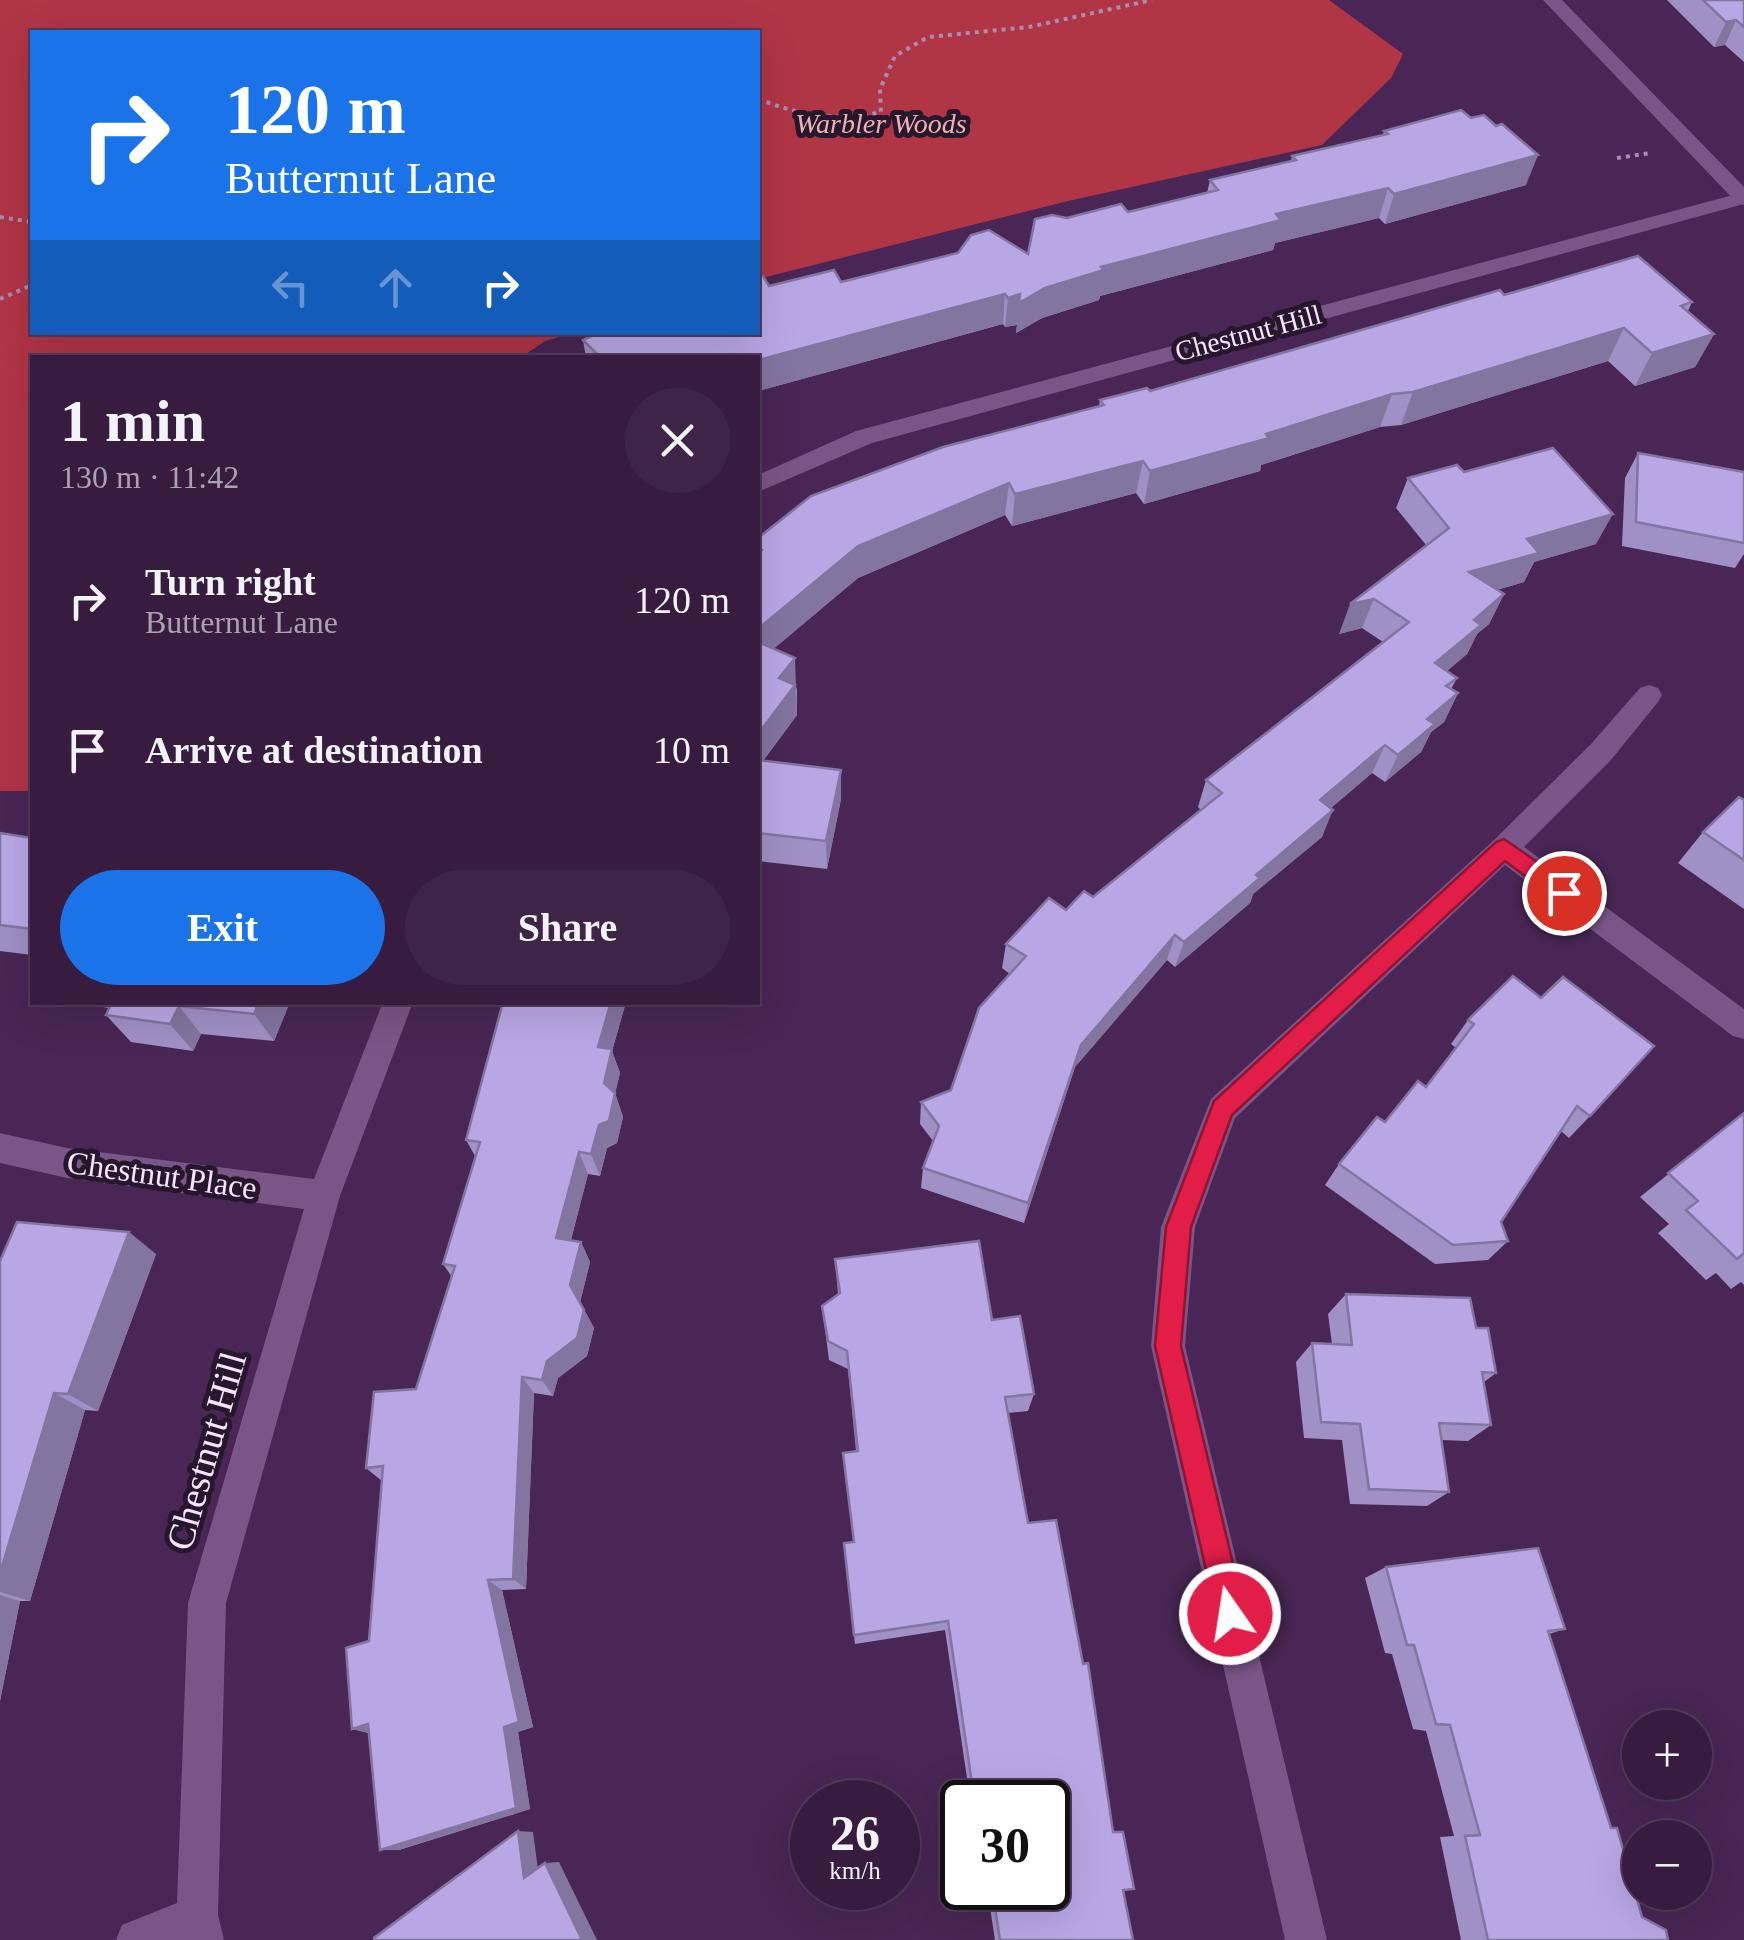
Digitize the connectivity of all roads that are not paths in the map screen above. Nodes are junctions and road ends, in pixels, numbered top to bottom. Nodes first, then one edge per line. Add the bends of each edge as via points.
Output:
1 (1552, 0) edge
2 (1744, 198) edge
3 (760, 483) edge
4 (1649, 695) dead end
5 (1504, 848) junction
6 (397, 1005) edge
7 (1744, 1026) edge
8 (0, 1148) edge
9 (324, 1196) junction
10 (200, 1927) edge
11 (137, 1940) edge
12 (1306, 1940) edge

1 - 2 street
2 - 3 street, Chestnut Hill via 864,438
4 - 5 street
5 - 7 street
5 - 12 street via 1222,1109 1178,1227 1168,1346
6 - 9 street, Chestnut Hill
8 - 9 street, Chestnut Place via 66,1163
9 - 10 street, Chestnut Hill via 207,1602
10 - 11 street

